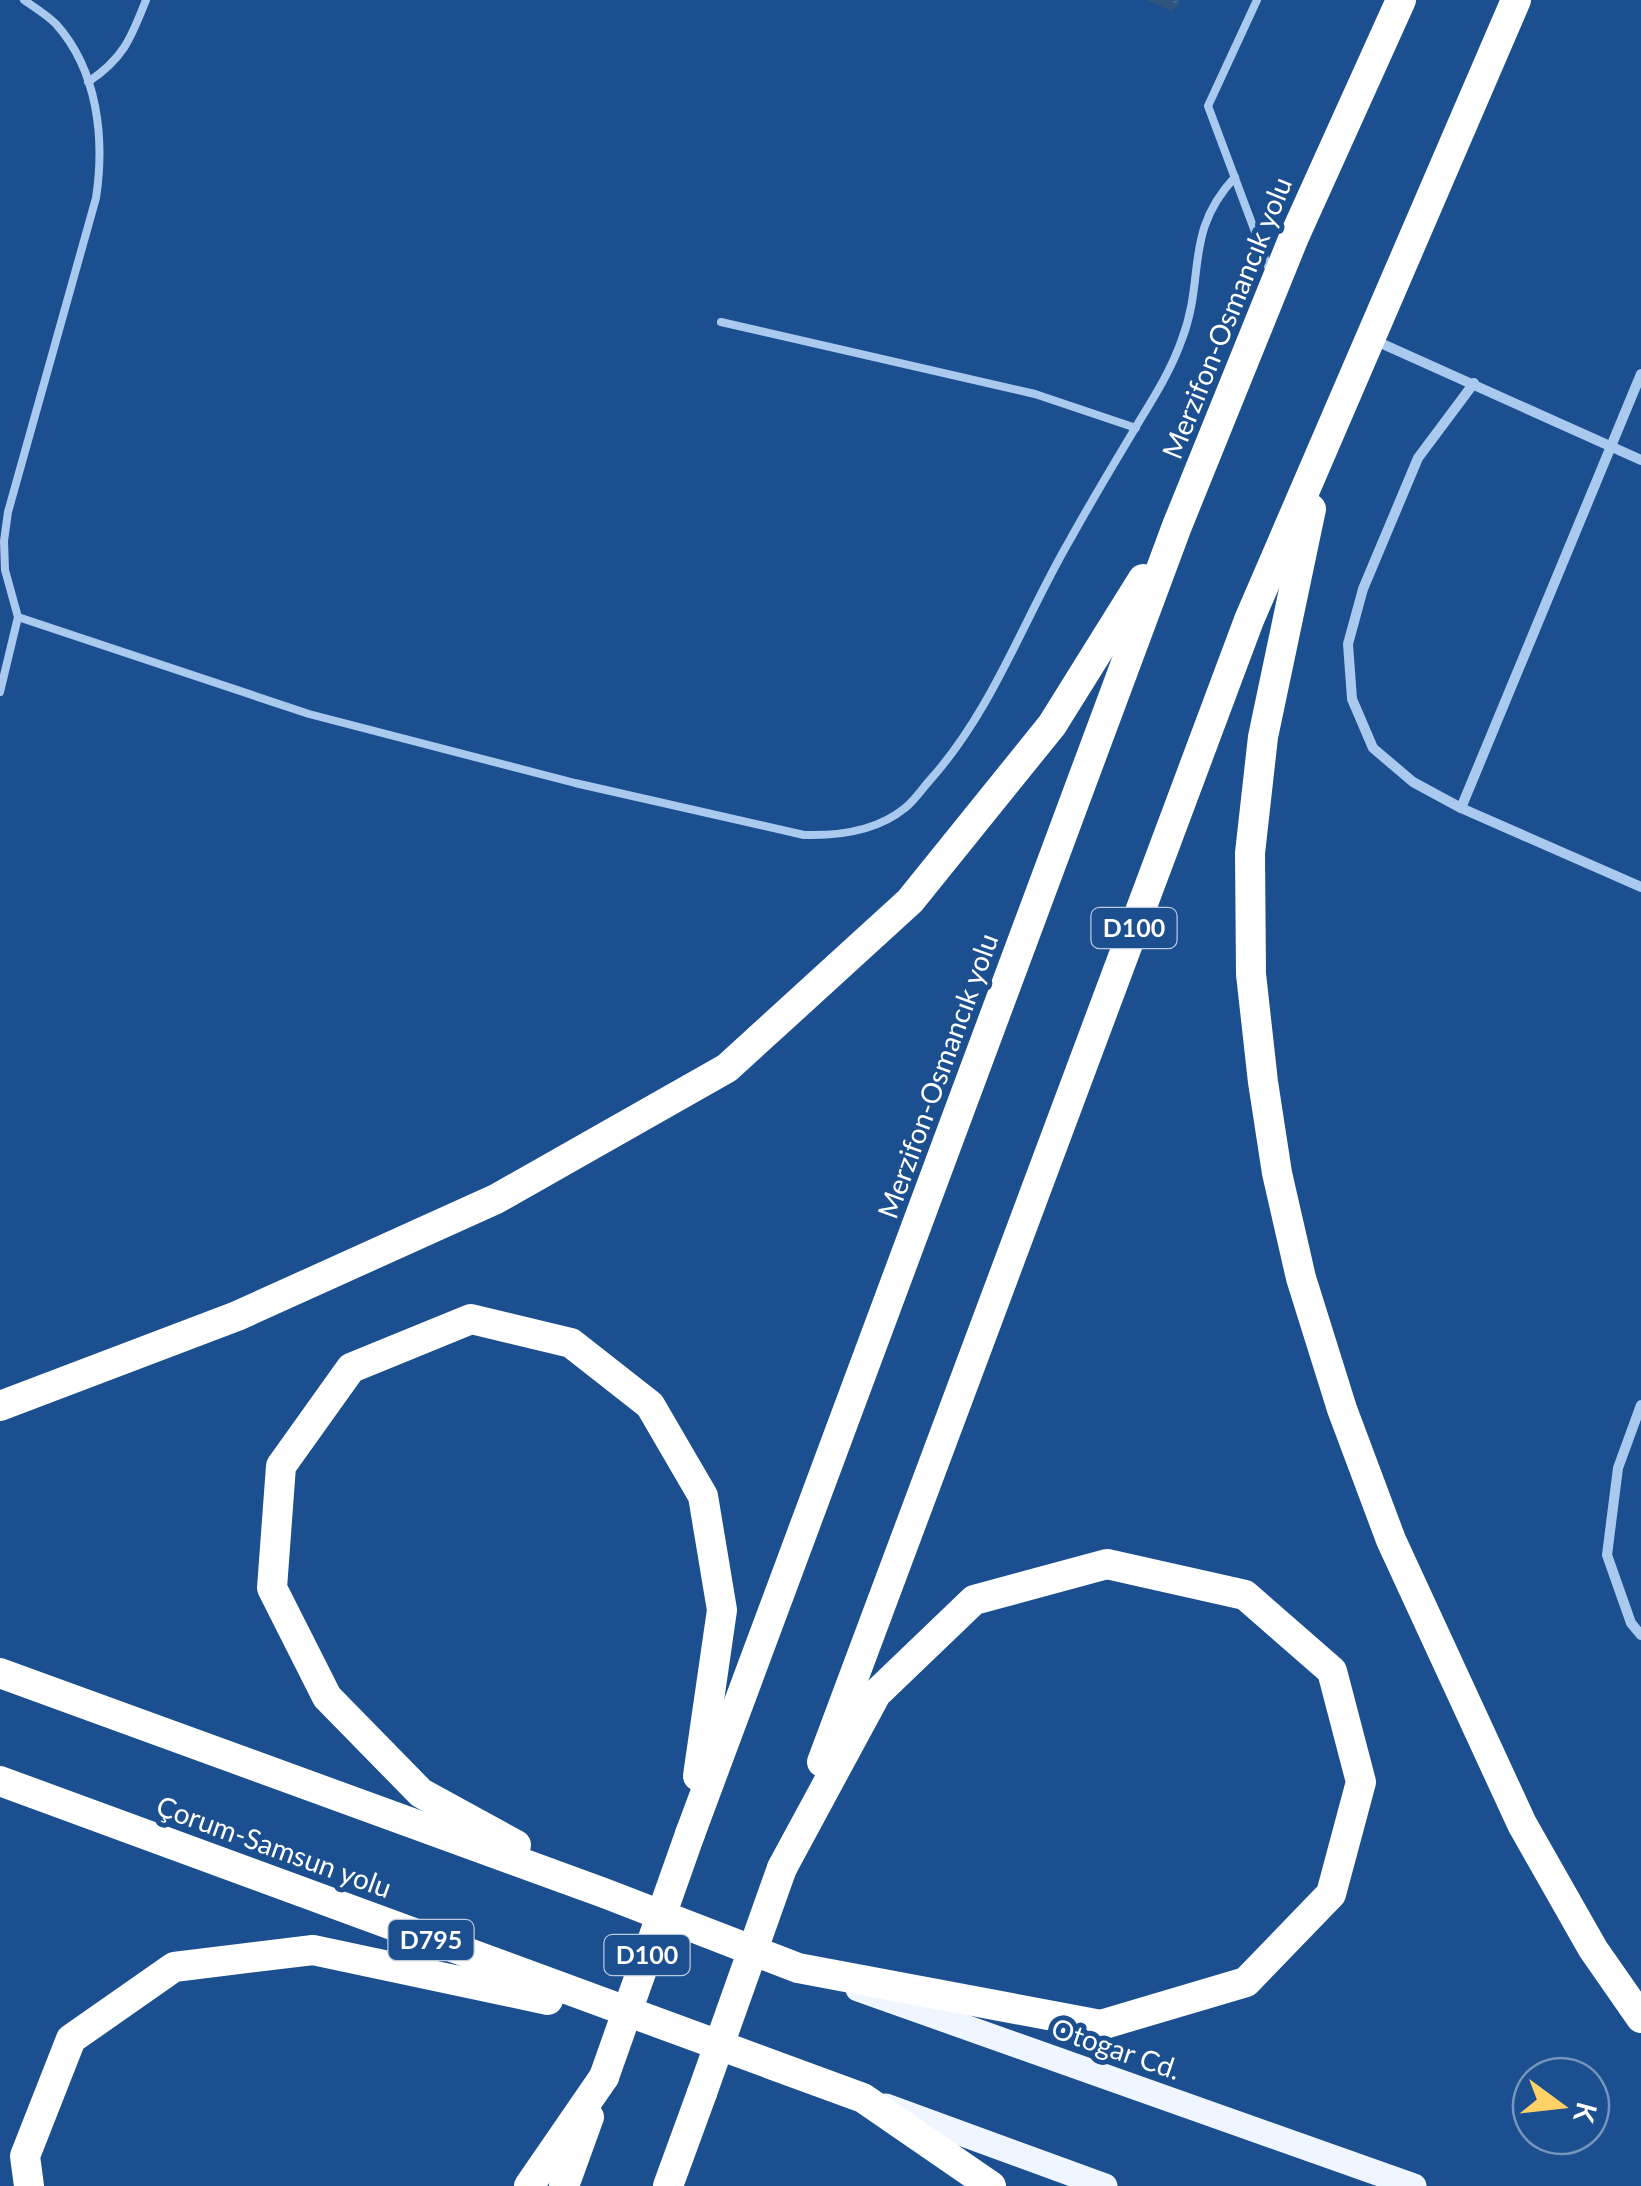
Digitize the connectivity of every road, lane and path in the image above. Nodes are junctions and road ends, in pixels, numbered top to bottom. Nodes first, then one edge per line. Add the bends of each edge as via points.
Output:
1 (24, 0) edge
2 (146, 0) edge
3 (1257, 0) edge
4 (1401, 0) edge
5 (1516, 0) edge
6 (88, 82) junction
7 (1235, 177) junction
8 (1275, 283) junction
9 (721, 322) dead end
10 (1370, 338) junction
11 (1641, 374) edge
12 (1474, 384) junction
13 (1136, 428) junction
14 (1324, 446) junction
15 (1610, 447) junction
16 (1641, 460) edge
17 (1177, 526) junction
18 (18, 616) junction
19 (0, 692) edge
20 (1461, 808) junction
21 (1641, 887) edge
22 (1641, 1405) edge
23 (0, 1406) edge
24 (1641, 1635) edge
25 (0, 1674) edge
26 (0, 1781) edge
27 (690, 1834) junction
28 (782, 1868) junction
29 (604, 1893) junction
30 (798, 1968) junction
31 (1641, 2018) edge
32 (658, 2023) junction
33 (604, 2077) junction
34 (702, 2093) junction
35 (863, 2098) junction
36 (29, 2186) edge
37 (529, 2186) edge
38 (564, 2186) edge
39 (668, 2186) edge
40 (682, 2186) edge
41 (991, 2186) edge
42 (1105, 2186) edge
43 (1414, 2186) edge

1 - 6 lane via 55,24
2 - 6 lane via 130,40
3 - 7 lane via 1208,106
4 - 8 highway, Merzifon-Osmancık yolu / D100
5 - 10 highway, D100
6 - 18 lane via 100,142 96,198 4,541
7 - 8 lane
7 - 13 lane via 1201,231 1184,336
8 - 17 highway, Merzifon-Osmancık yolu / D100
9 - 13 lane via 1035,394
10 - 12 street
10 - 14 highway, D100
11 - 15 street
12 - 15 street
12 - 20 street via 1418,458 1363,589 1348,644 1352,699 1373,748 1413,782
13 - 18 lane via 982,707 941,768 906,808 848,833 782,832 309,714
14 - 28 highway, D100 via 1249,620
14 - 31 highway via 1263,738 1250,853 1251,974 1278,1173 1301,1278 1391,1540 1522,1824
15 - 16 street
15 - 20 street
17 - 23 highway via 1052,725 910,901 727,1068 496,1199 238,1316
17 - 27 highway, Merzifon-Osmancık yolu / D100
18 - 19 lane
20 - 21 street
22 - 24 street via 1618,1468 1608,1555
25 - 29 highway
26 - 32 highway, Çorum-Samsun yolu / D795
27 - 29 highway via 722,1610 703,1496 650,1405 571,1343 471,1320 351,1368 281,1466 272,1588 327,1697 422,1792
27 - 33 highway, Merzifon-Osmancık yolu / D100, bridge
28 - 30 highway via 876,1694 974,1600 1107,1564 1245,1595 1332,1672 1360,1782 1331,1894 1246,1982 1100,2025
28 - 34 highway, D100, bridge
29 - 30 highway
30 - 43 main road, Otogar Cd.
32 - 35 highway, Çorum-Samsun yolu / D795
32 - 36 highway via 313,1950 174,1967 71,2040 25,2156
33 - 37 highway
33 - 38 highway, Merzifon-Osmancık yolu / D100
34 - 39 highway, D100
34 - 40 highway
35 - 41 highway, Çorum-Samsun yolu
35 - 42 main road

